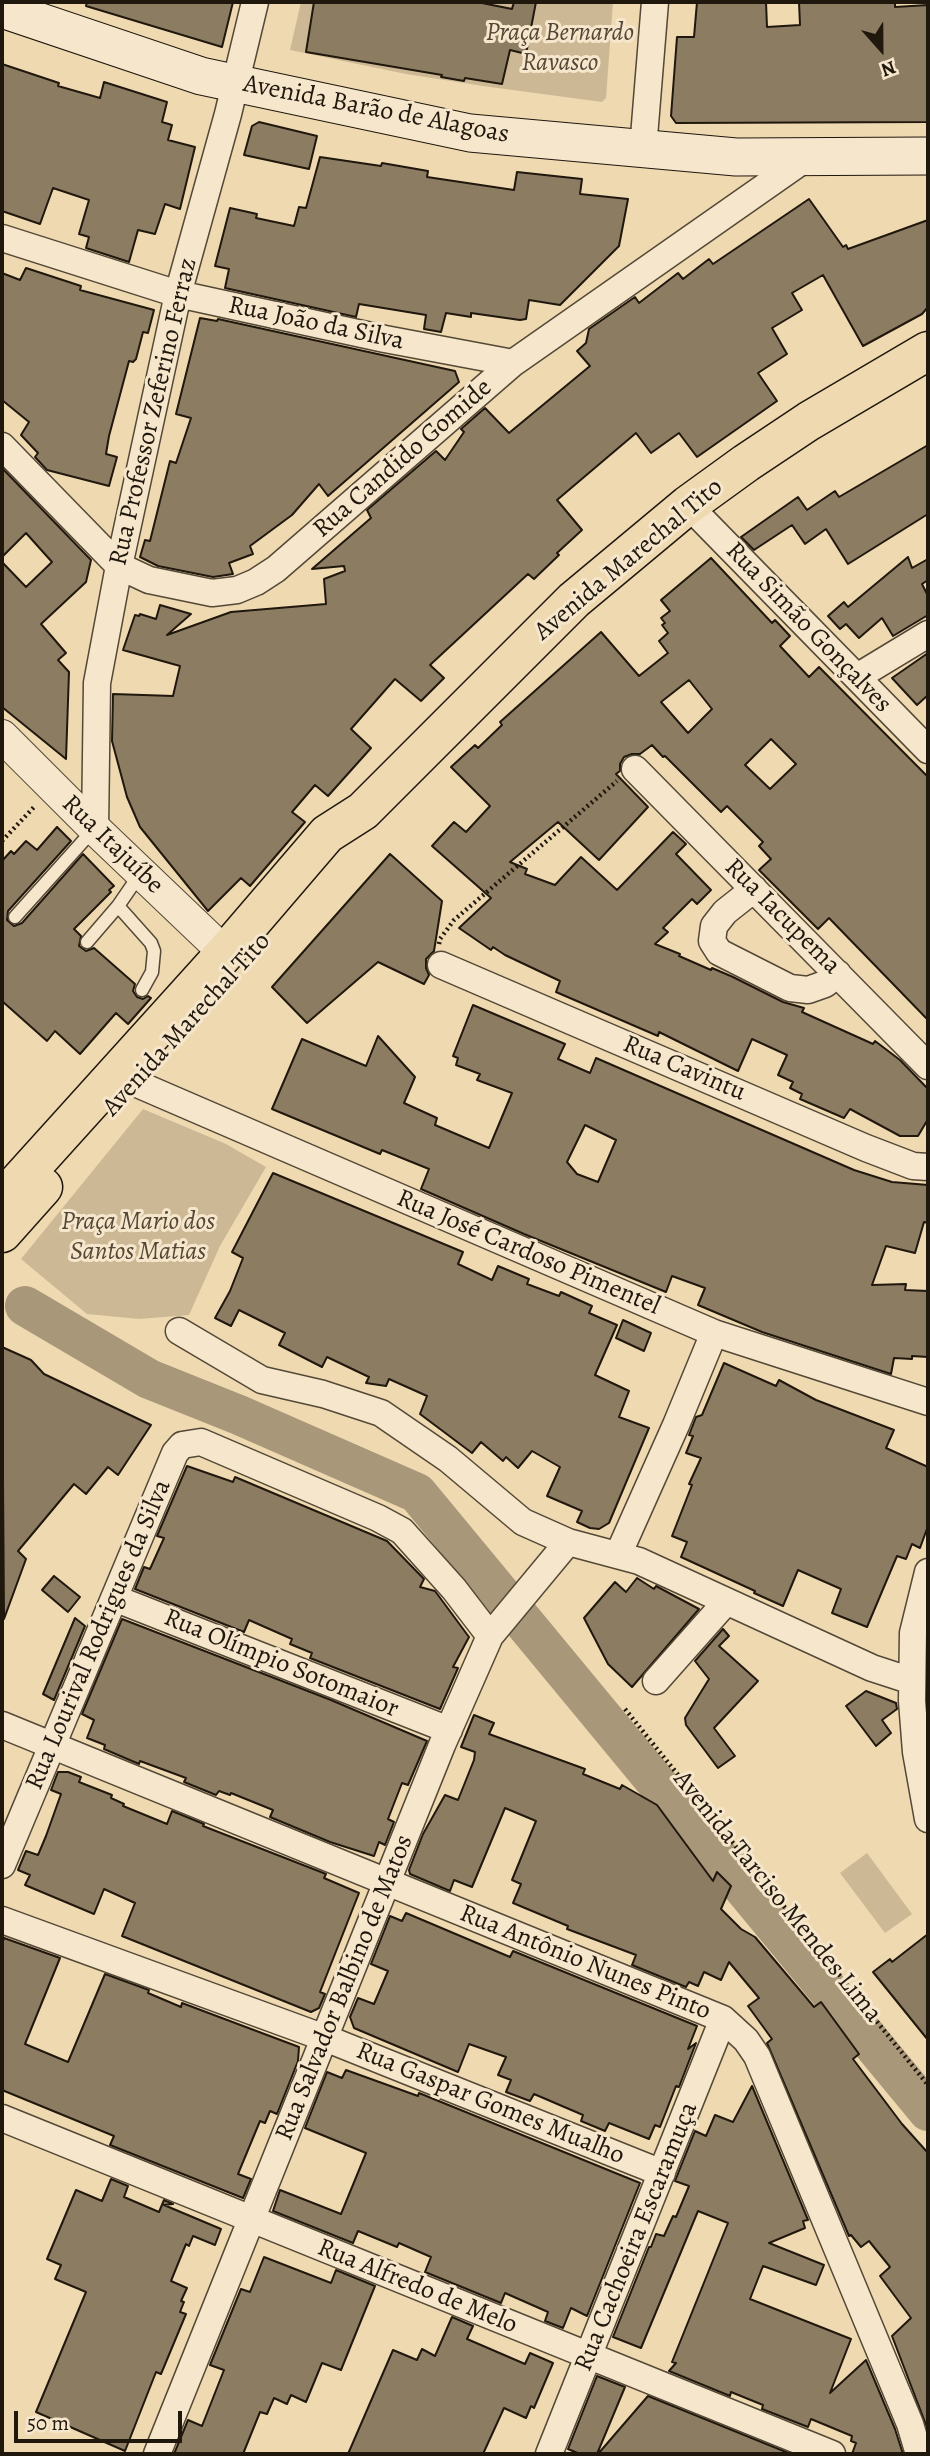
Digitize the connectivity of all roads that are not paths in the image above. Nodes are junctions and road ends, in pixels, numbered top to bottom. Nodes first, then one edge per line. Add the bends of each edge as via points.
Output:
1 (255, 2) edge
2 (655, 2) edge
3 (2, 9) edge
4 (39, 12) edge
5 (235, 82) junction
6 (643, 149) junction
7 (928, 156) edge
8 (806, 158) junction
9 (2, 238) edge
10 (178, 294) junction
11 (928, 351) edge
12 (513, 363) junction
13 (2, 446) edge
14 (688, 505) junction
15 (119, 566) junction
16 (928, 634) edge
17 (857, 677) junction
18 (2, 736) edge
19 (928, 750) edge
20 (635, 769) road end
21 (363, 811) junction
22 (94, 829) junction
23 (141, 873) junction
24 (754, 889) junction
25 (118, 906) junction
26 (15, 917) dead end
27 (87, 942) dead end
28 (225, 953) junction
29 (441, 965) road end
30 (838, 974) junction
31 (142, 990) dead end
32 (156, 1034) junction
33 (928, 1066) edge
34 (135, 1083) junction
35 (928, 1167) edge
36 (2, 1200) edge
37 (2, 1233) edge
38 (180, 1331) dead end
39 (714, 1333) junction
40 (928, 1402) edge
41 (568, 1542) junction
42 (618, 1555) junction
43 (928, 1572) edge
44 (114, 1598) junction
45 (726, 1602) junction
46 (496, 1629) junction
47 (656, 1681) dead end
48 (912, 1681) junction
49 (2, 1726) edge
50 (449, 1730) junction
51 (53, 1746) junction
52 (928, 1819) edge
53 (2, 1865) edge
54 (387, 1884) junction
55 (2, 1920) edge
56 (723, 2019) junction
57 (326, 2038) junction
58 (2, 2118) edge
59 (662, 2173) junction
60 (252, 2221) junction
61 (589, 2357) junction
62 (157, 2454) edge
63 (549, 2454) edge
64 (832, 2454) edge
65 (919, 2454) edge

1 - 5 street, Rua Professor Zeferino Ferraz
2 - 6 street
3 - 4 main road, Avenida Barão de Alagoas
4 - 5 main road, Avenida Barão de Alagoas via 201,76
5 - 6 main road, Avenida Barão de Alagoas via 470,134
5 - 10 street, Rua Professor Zeferino Ferraz
6 - 8 main road, Avenida Barão de Alagoas
7 - 8 main road, Avenida Barão de Alagoas
8 - 12 street, Rua Candido Gomide
9 - 10 street, Rua João da Silva
10 - 12 street, Rua João da Silva
10 - 15 street, Rua Professor Zeferino Ferraz
11 - 14 main road, Avenida Marechal Tito via 809,421
12 - 15 street, Rua Candido Gomide via 256,582 212,593 149,580
13 - 15 street, Rua Candido Gomide
14 - 17 street, Rua Simão Gonçalves
14 - 21 main road, Avenida Marechal Tito via 575,600
15 - 22 street, Rua Professor Zeferino Ferraz via 97,683
16 - 17 street
17 - 19 street, Rua Simão Gonçalves
18 - 22 street, Rua Itajuíbe
20 - 24 street, Rua Iacupema
21 - 28 main road, Avenida Marechal Tito via 327,834
21 - 32 main road, Avenida Marechal Tito via 344,848
22 - 23 street, Rua Itajuíbe
22 - 26 lane
23 - 25 lane
23 - 28 street, Rua Itajuíbe
24 - 30 street, Rua Iacupema
24 - 30 street via 714,926 712,941 719,952 790,988 808,990
25 - 27 lane
25 - 31 lane via 154,951 152,972
28 - 32 main road, Avenida Marechal Tito
29 - 35 street, Rua Cavintu via 866,1148
30 - 33 street, Rua Iacupema
32 - 34 main road, Avenida Marechal Tito
32 - 36 main road, Avenida Marechal Tito
34 - 37 main road, Avenida Marechal Tito
34 - 39 street, Rua José Cardoso Pimentel
38 - 41 street via 262,1380 381,1413 448,1459 523,1522
39 - 40 street, Rua José Cardoso Pimentel
39 - 42 street
41 - 42 street
41 - 46 street, Rua Salvador Balbino de Matos
42 - 45 street
43 - 48 street via 913,1633
44 - 46 street, Rua Lourival Rodrigues da Silva via 175,1452 182,1445 201,1442 402,1531
44 - 50 street, Rua Olímpio Sotomaior
44 - 51 street, Rua Lourival Rodrigues da Silva
45 - 47 street
45 - 48 street via 872,1668
46 - 50 street, Rua Salvador Balbino de Matos
48 - 52 street via 916,1752
49 - 51 street, Rua Antônio Nunes Pinto
50 - 54 street, Rua Salvador Balbino de Matos
51 - 53 street, Rua Lourival Rodrigues da Silva
51 - 54 street, Rua Antônio Nunes Pinto
54 - 56 street, Rua Antônio Nunes Pinto
54 - 57 street, Rua Salvador Balbino de Matos
55 - 57 street, Rua Gaspar Gomes Mualho
56 - 59 street, Rua Cachoeira Escaramuça
56 - 65 street, Rua Antônio Nunes Pinto via 757,2056
57 - 59 street, Rua Gaspar Gomes Mualho
57 - 60 street, Rua Salvador Balbino de Matos
58 - 60 street, Rua Alfredo de Melo
59 - 61 street, Rua Cachoeira Escaramuça
60 - 61 street, Rua Alfredo de Melo
60 - 62 street, Rua Salvador Balbino de Matos
61 - 63 street, Rua Cachoeira Escaramuça
61 - 64 street, Rua Alfredo de Melo

